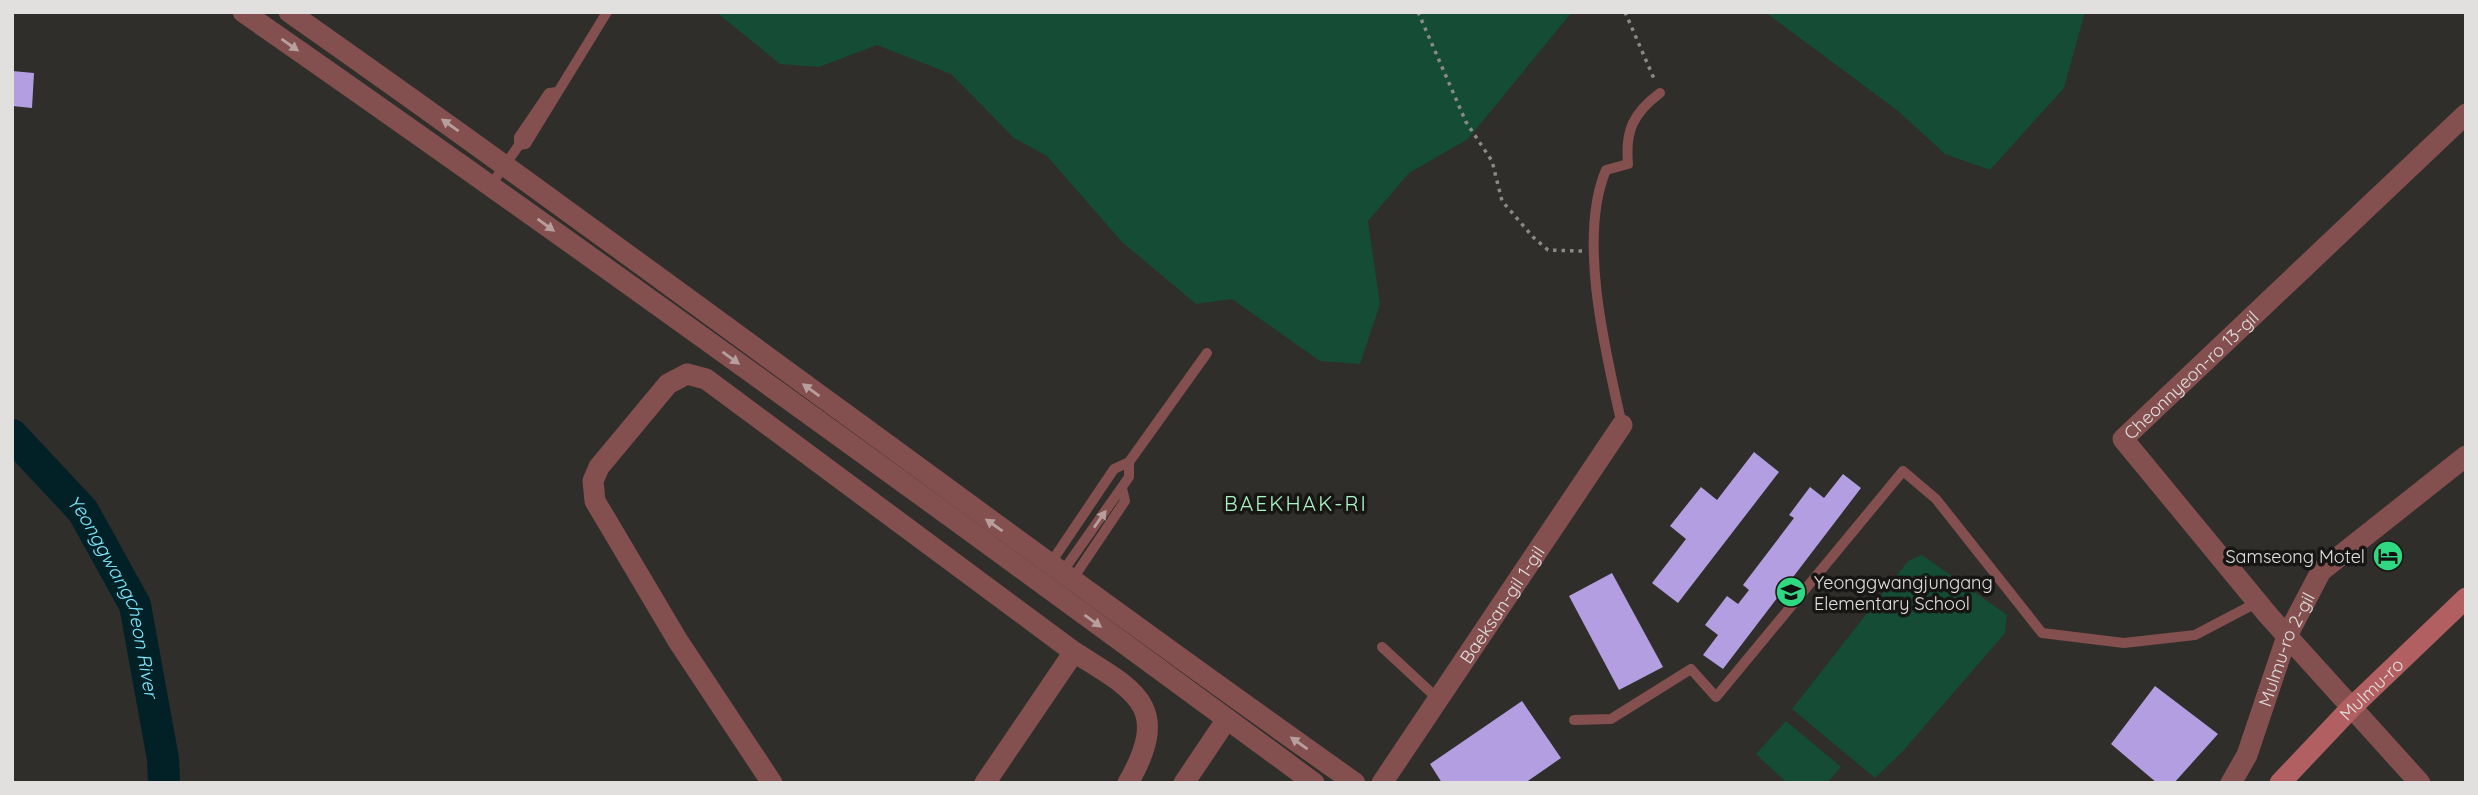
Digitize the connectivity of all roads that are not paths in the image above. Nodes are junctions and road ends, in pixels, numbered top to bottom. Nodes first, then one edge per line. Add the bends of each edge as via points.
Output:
1 (243, 12) edge
2 (289, 12) edge
3 (607, 12) edge
4 (1660, 93) road end
5 (2466, 114) edge
6 (505, 165) junction
7 (491, 185) junction
8 (1207, 353) dead end
9 (1622, 425) joint
10 (2466, 456) edge
11 (1129, 462) junction
12 (1056, 581) junction
13 (2466, 598) edge
14 (2258, 602) junction
15 (2287, 636) junction
16 (1382, 648) dead end
17 (1074, 652) junction
18 (1438, 699) junction
19 (2351, 708) junction
20 (1227, 719) junction
21 (1574, 720) dead end
22 (772, 783) edge
23 (985, 783) edge
24 (1128, 783) edge
25 (1184, 783) edge
26 (1314, 783) edge
27 (1355, 783) edge
28 (1382, 783) edge
29 (2231, 783) edge
30 (2280, 783) edge
31 (2420, 783) edge

1 -> 7 street
6 -> 2 street
3 - 6 lane via 557,99
4 - 9 lane via 1639,108 1626,144 1628,164 1606,170 1600,183 1593,251 1603,345
5 - 14 street, Cheonnyeon-ro 13-gil via 2123,439
6 - 7 lane
12 -> 6 street
7 -> 12 street
8 - 11 lane
9 - 18 street, Baeksan-gil 1-gil
10 - 15 street, Mulmu-ro 2-gil via 2321,571
11 - 12 lane via 1114,469
12 -> 11 lane via 1125,501 1122,488 1129,477
12 -> 20 street
27 -> 12 street
13 - 19 main road, Mulmu-ro
14 - 15 street, Cheonnyeon-ro 13-gil
14 - 21 lane via 2195,635 2124,643 2042,633 1936,499 1903,471 1716,697 1690,668 1611,719
15 - 19 street, Cheonnyeon-ro 13-gil
15 - 29 street, Mulmu-ro 2-gil via 2248,755
16 - 18 lane
17 - 22 street via 706,379 687,374 668,384 599,467 593,481 595,501 678,641
17 - 23 street
17 - 24 street via 1128,687 1146,706 1147,735 1141,760
18 - 28 street, Baeksan-gil 1-gil
19 - 30 main road, Mulmu-ro
19 - 31 street, Cheonnyeon-ro 13-gil
20 - 25 street
20 - 26 street

